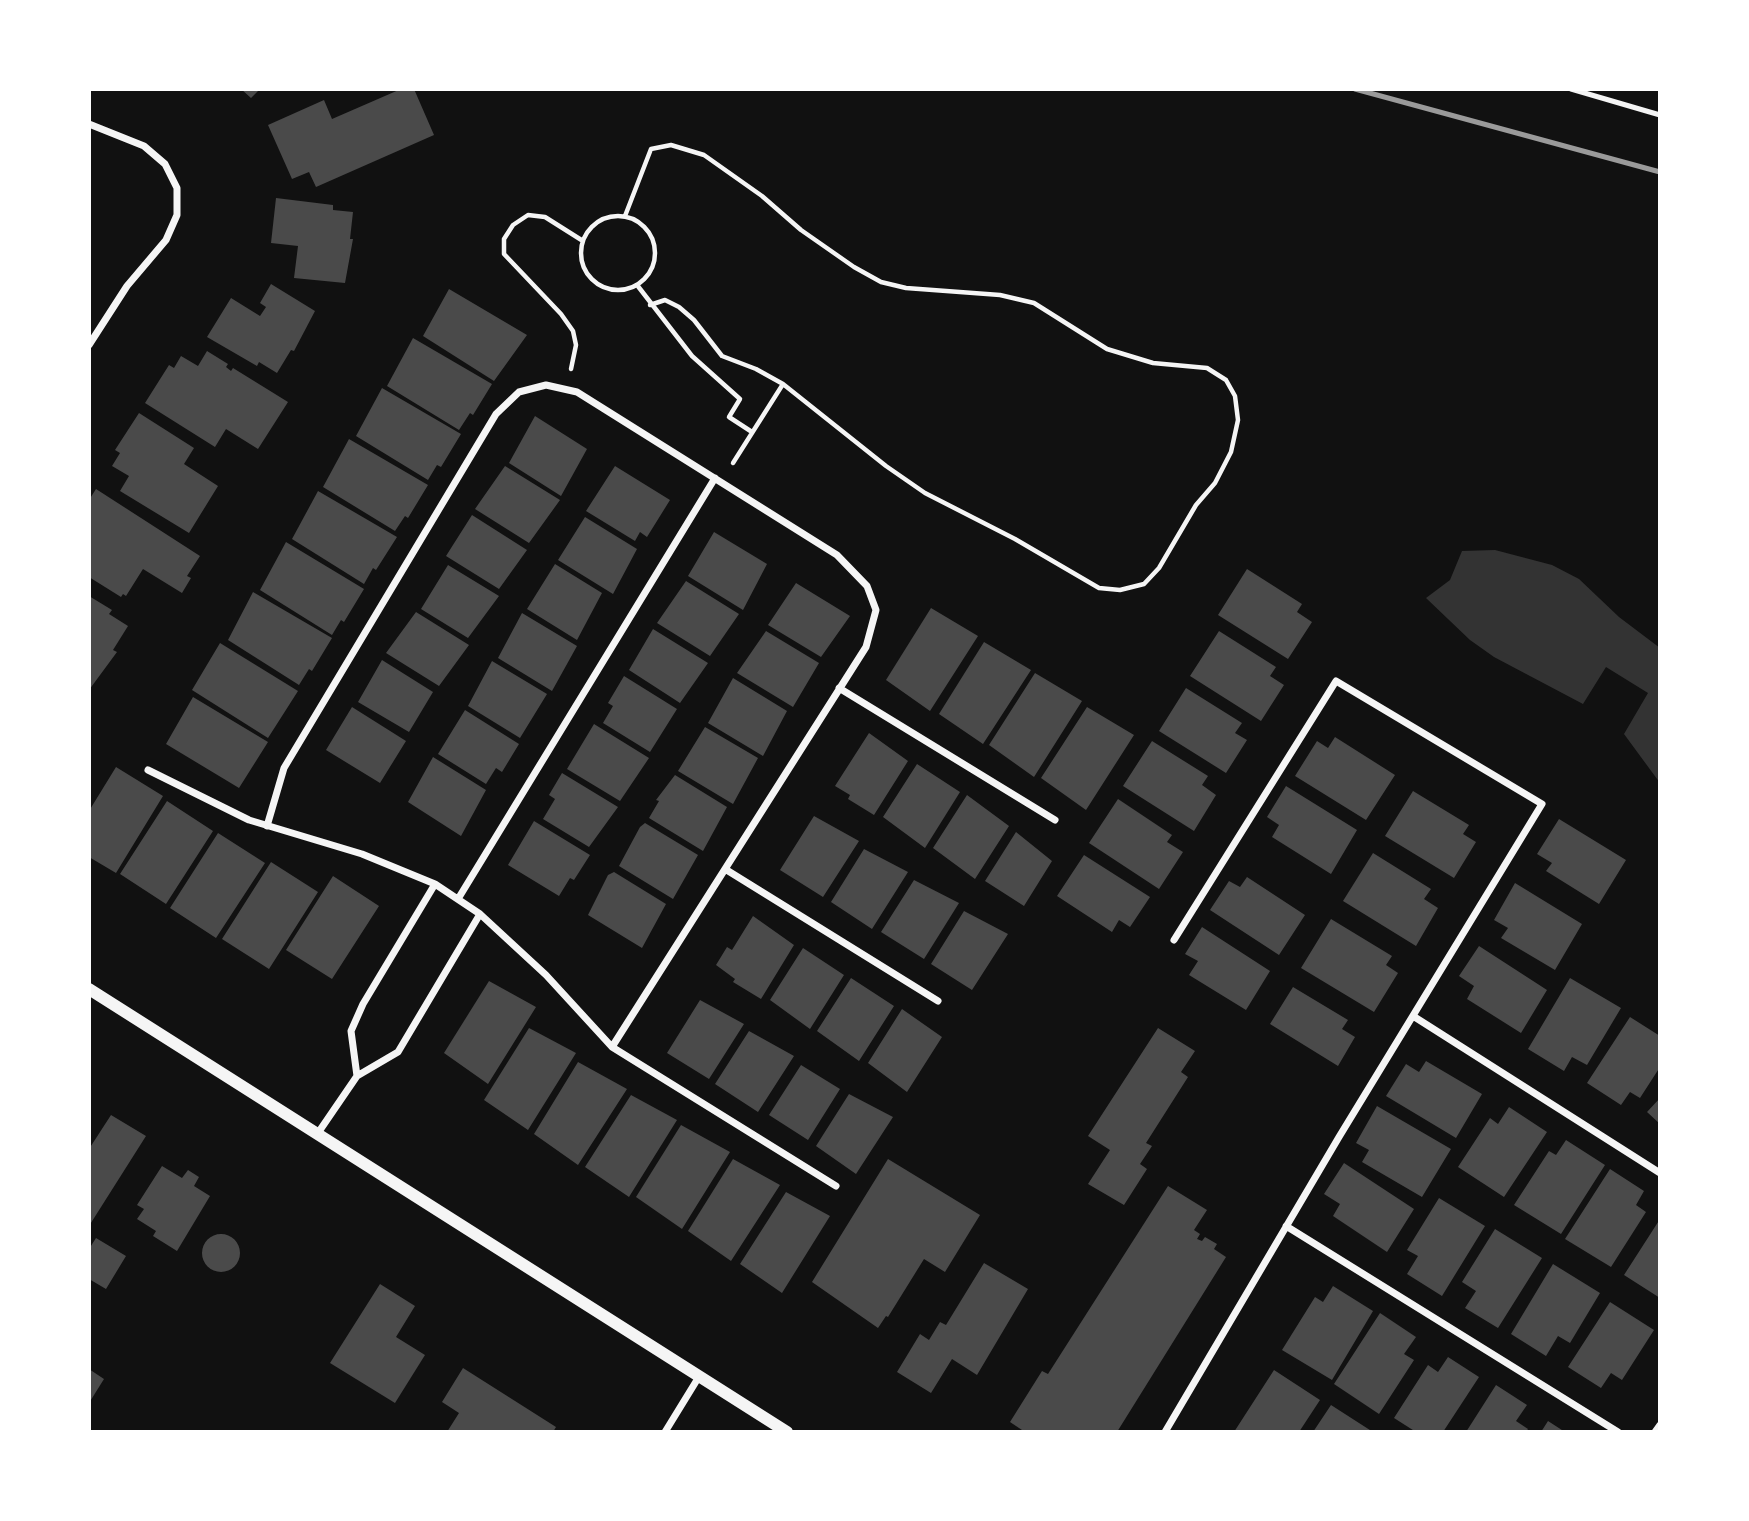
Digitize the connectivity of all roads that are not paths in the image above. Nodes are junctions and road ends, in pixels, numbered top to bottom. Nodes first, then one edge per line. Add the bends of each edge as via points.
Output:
1 (1571, 89) edge
2 (1660, 115) edge
3 (89, 124) edge
4 (89, 345) edge
5 (718, 480) junction
6 (839, 688) junction
7 (149, 770) dead end
8 (1055, 820) dead end
9 (267, 826) junction
10 (725, 869) junction
11 (435, 884) junction
12 (458, 899) junction
13 (480, 914) junction
14 (1174, 940) dead end
15 (89, 989) edge
16 (938, 1001) dead end
17 (1413, 1016) junction
18 (612, 1047) junction
19 (357, 1076) junction
20 (318, 1133) junction
21 (1660, 1173) edge
22 (836, 1186) dead end
23 (1286, 1226) junction
24 (701, 1375) junction
25 (1660, 1425) edge
26 (1166, 1431) edge
27 (664, 1432) edge
28 (787, 1432) edge
29 (1618, 1432) edge
30 (1656, 1432) edge

1 - 2 lane
3 - 4 street via 144,146 165,164 177,188 177,215 166,240 127,286
5 - 6 street via 836,555 867,586 876,610 866,647
5 - 9 street via 577,392 546,385 519,391 496,414 284,768
5 - 12 street
6 - 8 street
6 - 10 street
7 - 9 street
9 - 11 street via 362,854
10 - 16 street
10 - 18 street
11 - 12 street
11 - 19 street via 351,1031
12 - 13 street
13 - 18 street via 546,975
13 - 19 street via 398,1052
14 - 17 street via 1336,681 1542,804
15 - 20 street
17 - 21 street
17 - 23 street
18 - 22 street
19 - 20 street
20 - 24 street
23 - 26 street
23 - 29 street
24 - 27 street
24 - 28 street
25 - 30 street

